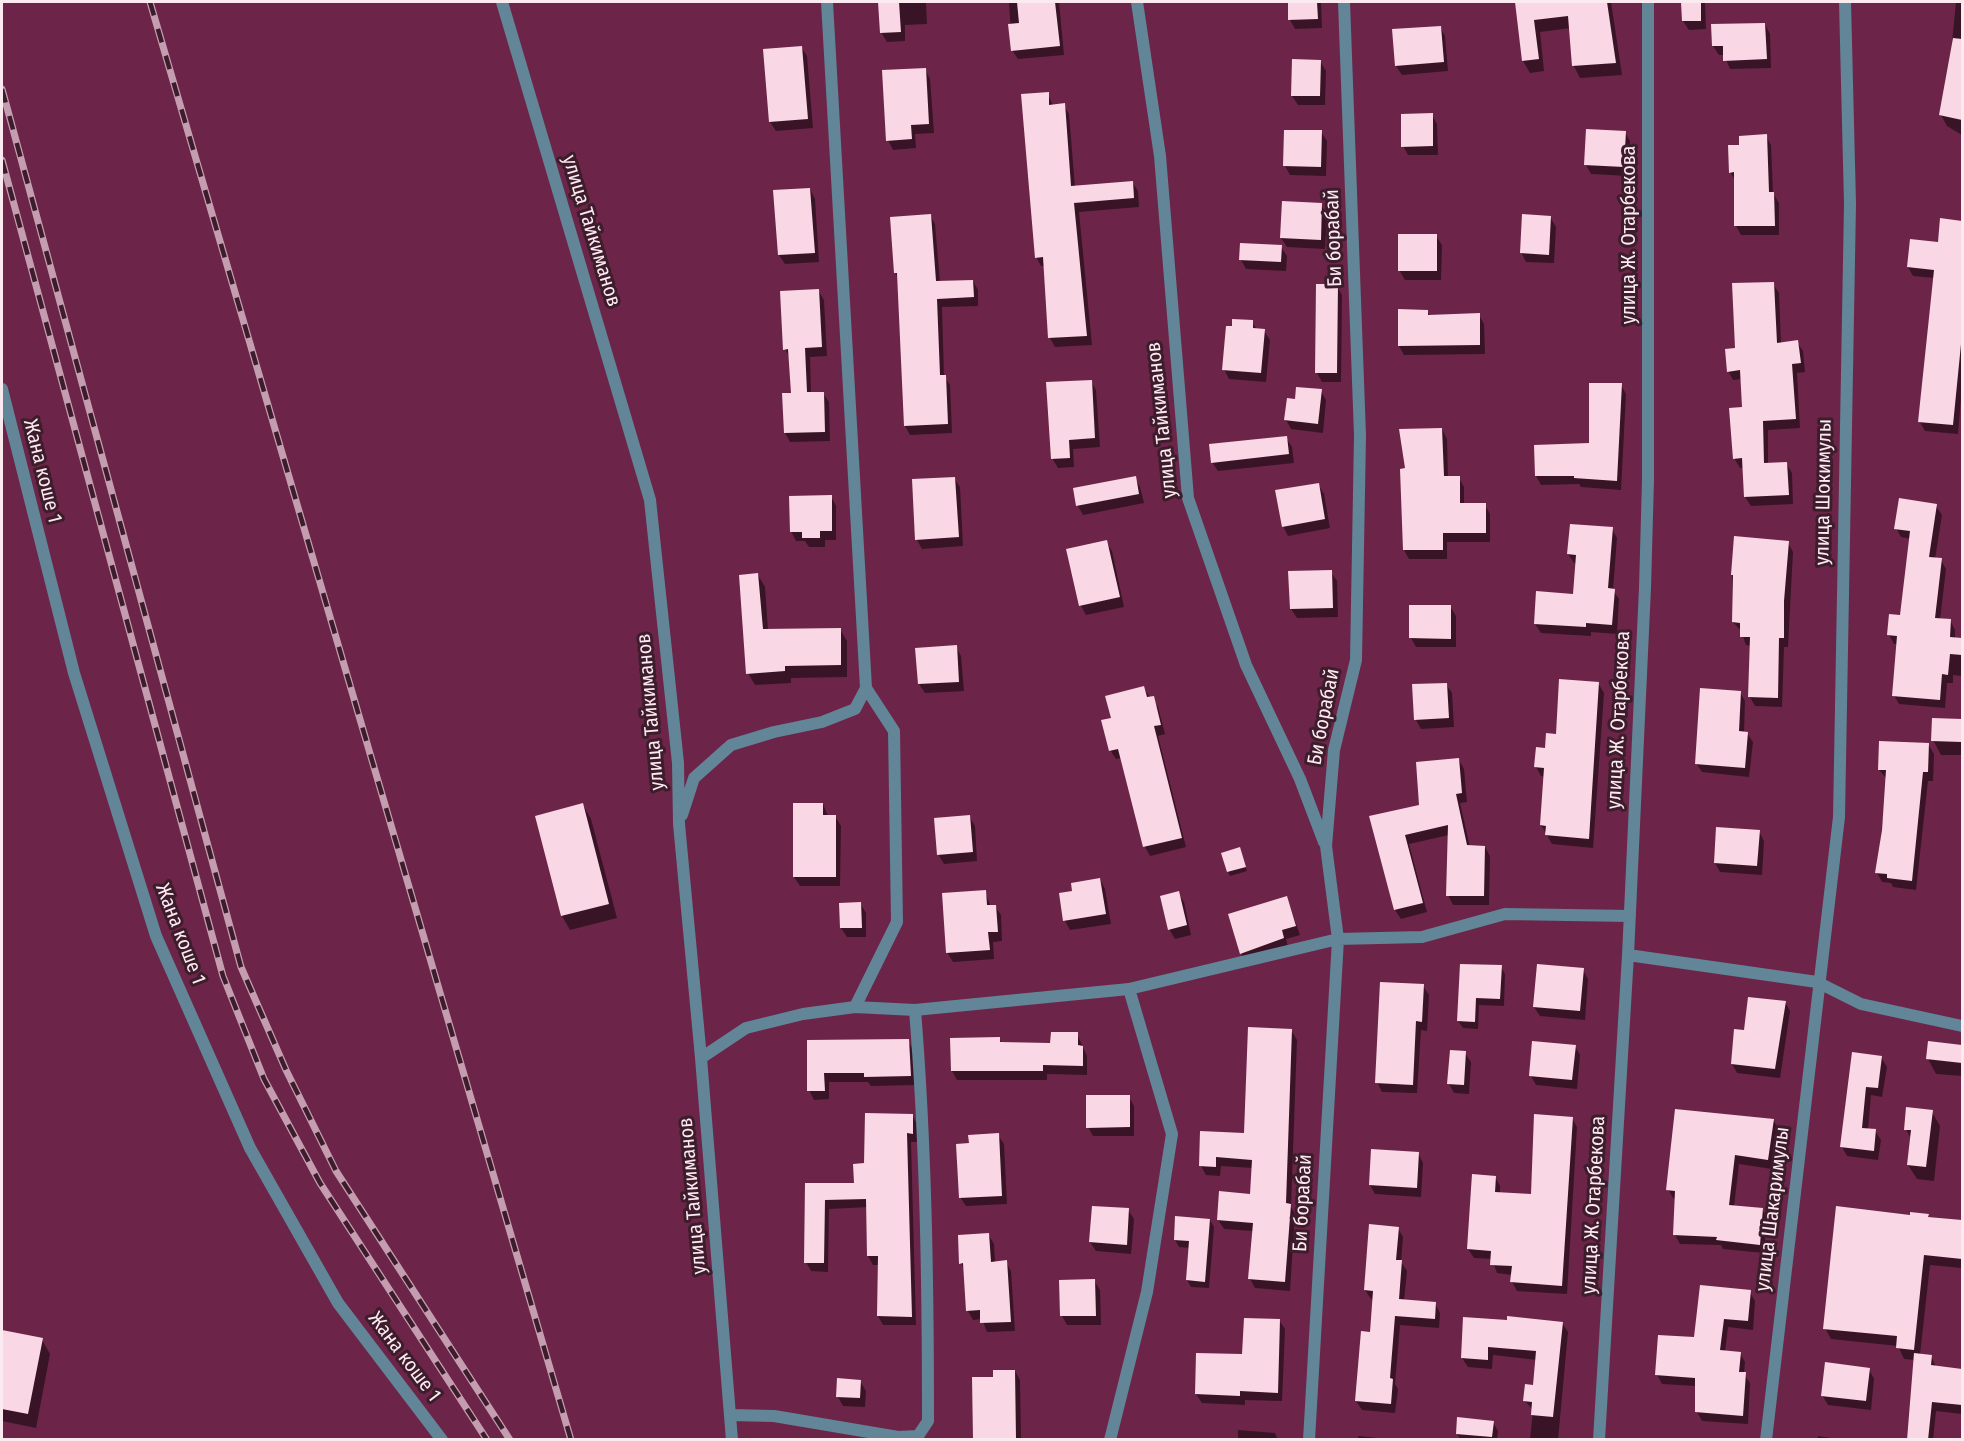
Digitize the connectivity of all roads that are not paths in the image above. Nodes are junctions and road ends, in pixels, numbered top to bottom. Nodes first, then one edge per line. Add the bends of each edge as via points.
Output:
1 (502, 2) edge
2 (827, 2) edge
3 (1137, 2) edge
4 (1344, 2) edge
5 (1648, 2) edge
6 (1845, 2) edge
7 (2, 390) edge
8 (866, 688) junction
9 (679, 825) junction
10 (1326, 846) junction
11 (1630, 916) junction
12 (1338, 939) junction
13 (1628, 955) junction
14 (1817, 982) junction
15 (1129, 989) junction
16 (855, 1007) junction
17 (915, 1010) junction
18 (1962, 1026) edge
19 (701, 1058) junction
20 (730, 1415) junction
21 (442, 1440) edge
22 (732, 1440) edge
23 (1110, 1440) edge
24 (1309, 1440) edge
25 (1599, 1440) edge
26 (1766, 1440) edge

1 - 9 street, улица Тайкиманов via 650,500 678,763
2 - 8 street
3 - 10 street, улица Тайкиманов via 1160,156 1188,498 1246,665 1300,779
4 - 10 street, Би борабай via 1360,435 1356,660 1334,750
5 - 11 street, улица Ж. Отарбекова via 1648,480
6 - 14 street, улица Шокимулы via 1850,204 1839,817
7 - 21 street, Жана коше 1 via 74,673 156,936 261,1169 338,1303
8 - 9 street via 855,710 731,746 694,778
8 - 16 street via 894,731 897,922
9 - 19 street, улица Тайкиманов
10 - 12 street, Би борабай
11 - 12 street via 1505,914 1422,937
11 - 13 street, улица Ж. Отарбекова
12 - 15 street
12 - 24 street, Би борабай
13 - 14 street
13 - 25 street, улица Ж. Отарбекова
14 - 18 street via 1861,1004
14 - 26 street, улица Шакаримулы
15 - 17 street
15 - 23 street via 1172,1134 1147,1292
16 - 17 street
16 - 19 street via 746,1028
17 - 20 street via 924,1114 928,1236 928,1421 918,1436 898,1437 774,1416
19 - 20 street, улица Тайкиманов
20 - 22 street, улица Тайкиманов

